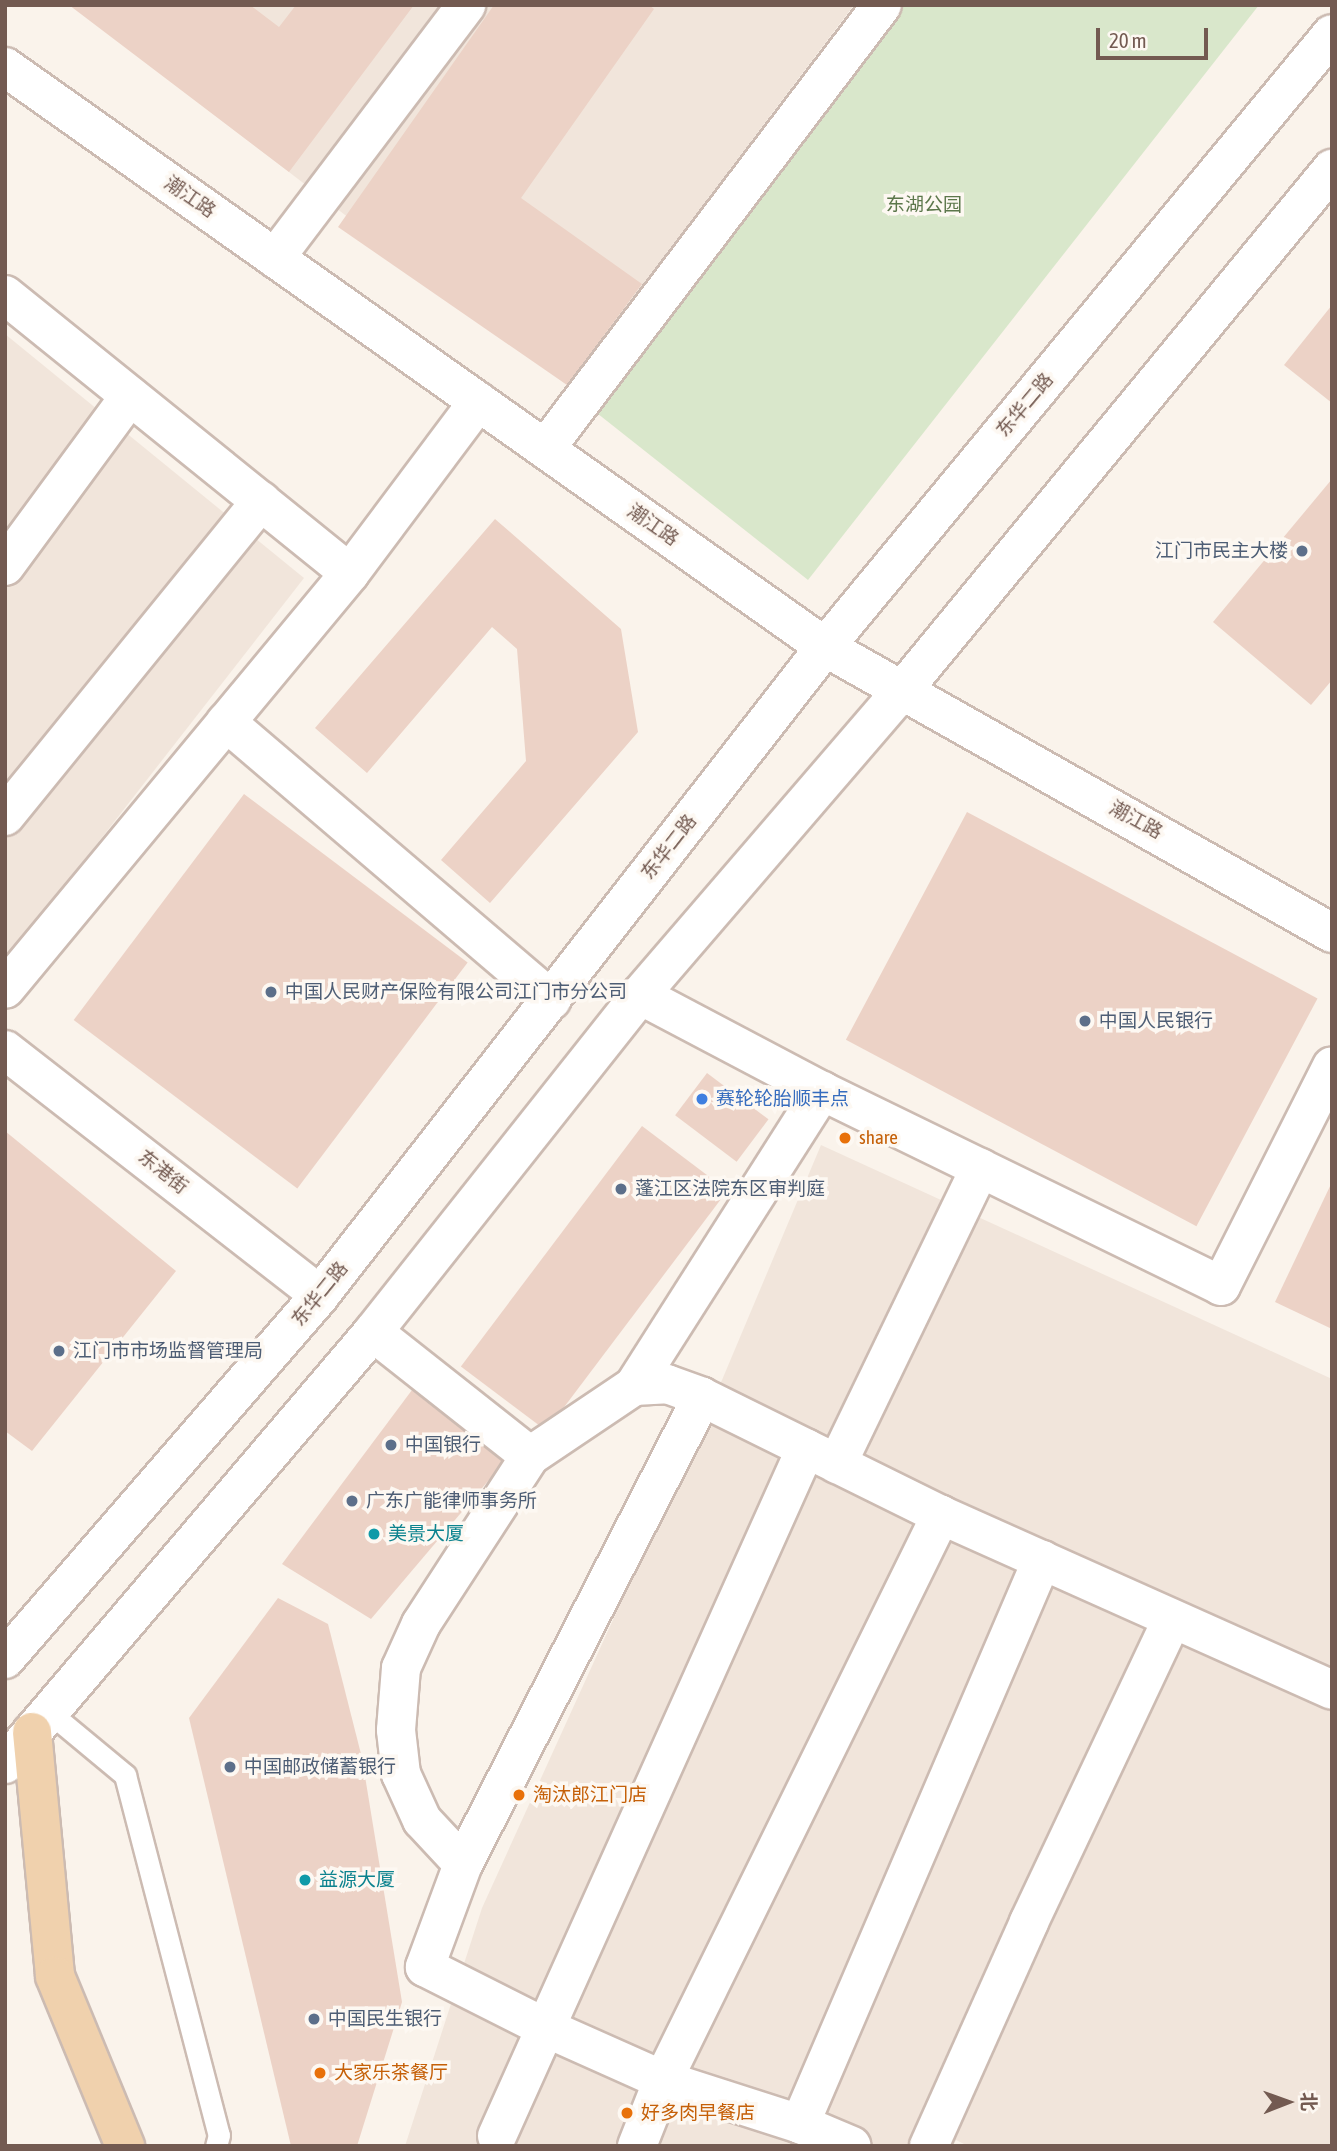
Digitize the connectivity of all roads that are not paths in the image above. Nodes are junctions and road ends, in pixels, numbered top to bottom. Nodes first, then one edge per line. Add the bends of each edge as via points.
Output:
1 (466, 5) edge
2 (883, 5) edge
3 (1332, 33) edge
4 (5, 67) edge
5 (1332, 169) edge
6 (275, 258) junction
7 (5, 295) edge
8 (130, 396) junction
9 (478, 402) junction
10 (545, 449) junction
11 (261, 501) junction
12 (5, 566) edge
13 (350, 573) junction
14 (825, 647) junction
15 (901, 692) junction
16 (226, 722) junction
17 (5, 816) edge
18 (1332, 933) edge
19 (5, 989) edge
20 (640, 995) junction
21 (551, 1000) junction
22 (5, 1050) edge
23 (1332, 1066) edge
24 (822, 1091) junction
25 (980, 1168) junction
26 (320, 1295) junction
27 (373, 1332) junction
28 (634, 1386) junction
29 (702, 1397) junction
30 (530, 1456) junction
31 (822, 1456) junction
32 (941, 1515) junction
33 (1042, 1560) junction
34 (1172, 1619) junction
35 (5, 1659) edge
36 (1332, 1690) edge
37 (41, 1722) junction
38 (5, 1764) edge
39 (463, 1864) junction
40 (546, 2028) junction
41 (663, 2080) junction
42 (800, 2124) junction
43 (497, 2136) dead end
44 (125, 2146) edge
45 (216, 2146) edge
46 (637, 2146) edge
47 (852, 2146) edge
48 (929, 2146) edge

1 - 6 street
2 - 10 street
3 - 14 street, 东华二路
4 - 6 street, 潮江路
5 - 15 street
6 - 9 street, 潮江路
7 - 8 street
8 - 11 street
8 - 12 street
9 - 10 street, 潮江路
9 - 13 street
10 - 14 street, 潮江路
11 - 13 street
11 - 17 street
13 - 16 street
14 - 15 street, 潮江路
14 - 21 street, 东华二路
15 - 18 street, 潮江路 via 1152,828
15 - 20 street
16 - 19 street
16 - 21 street
20 - 24 street
20 - 27 street
21 - 26 street, 东华二路
22 - 26 street, 东港街
23 - 25 street via 1220,1286
24 - 25 street
24 - 28 street
25 - 31 street
26 - 35 street, 东华二路
27 - 30 street
27 - 37 street
28 - 29 street via 667,1384
28 - 30 street
29 - 31 street
29 - 39 street
30 - 39 street via 421,1624 401,1668 396,1730 401,1774 422,1820
31 - 32 street
31 - 40 street
32 - 33 street
32 - 41 street
33 - 34 street
33 - 42 street
34 - 36 street
34 - 48 street
37 - 38 street
37 - 44 main road via 55,1976
37 - 45 lane via 124,1775 219,2135
39 - 40 street via 425,1967
40 - 41 street
40 - 43 street
41 - 42 street
41 - 46 street
42 - 47 street

